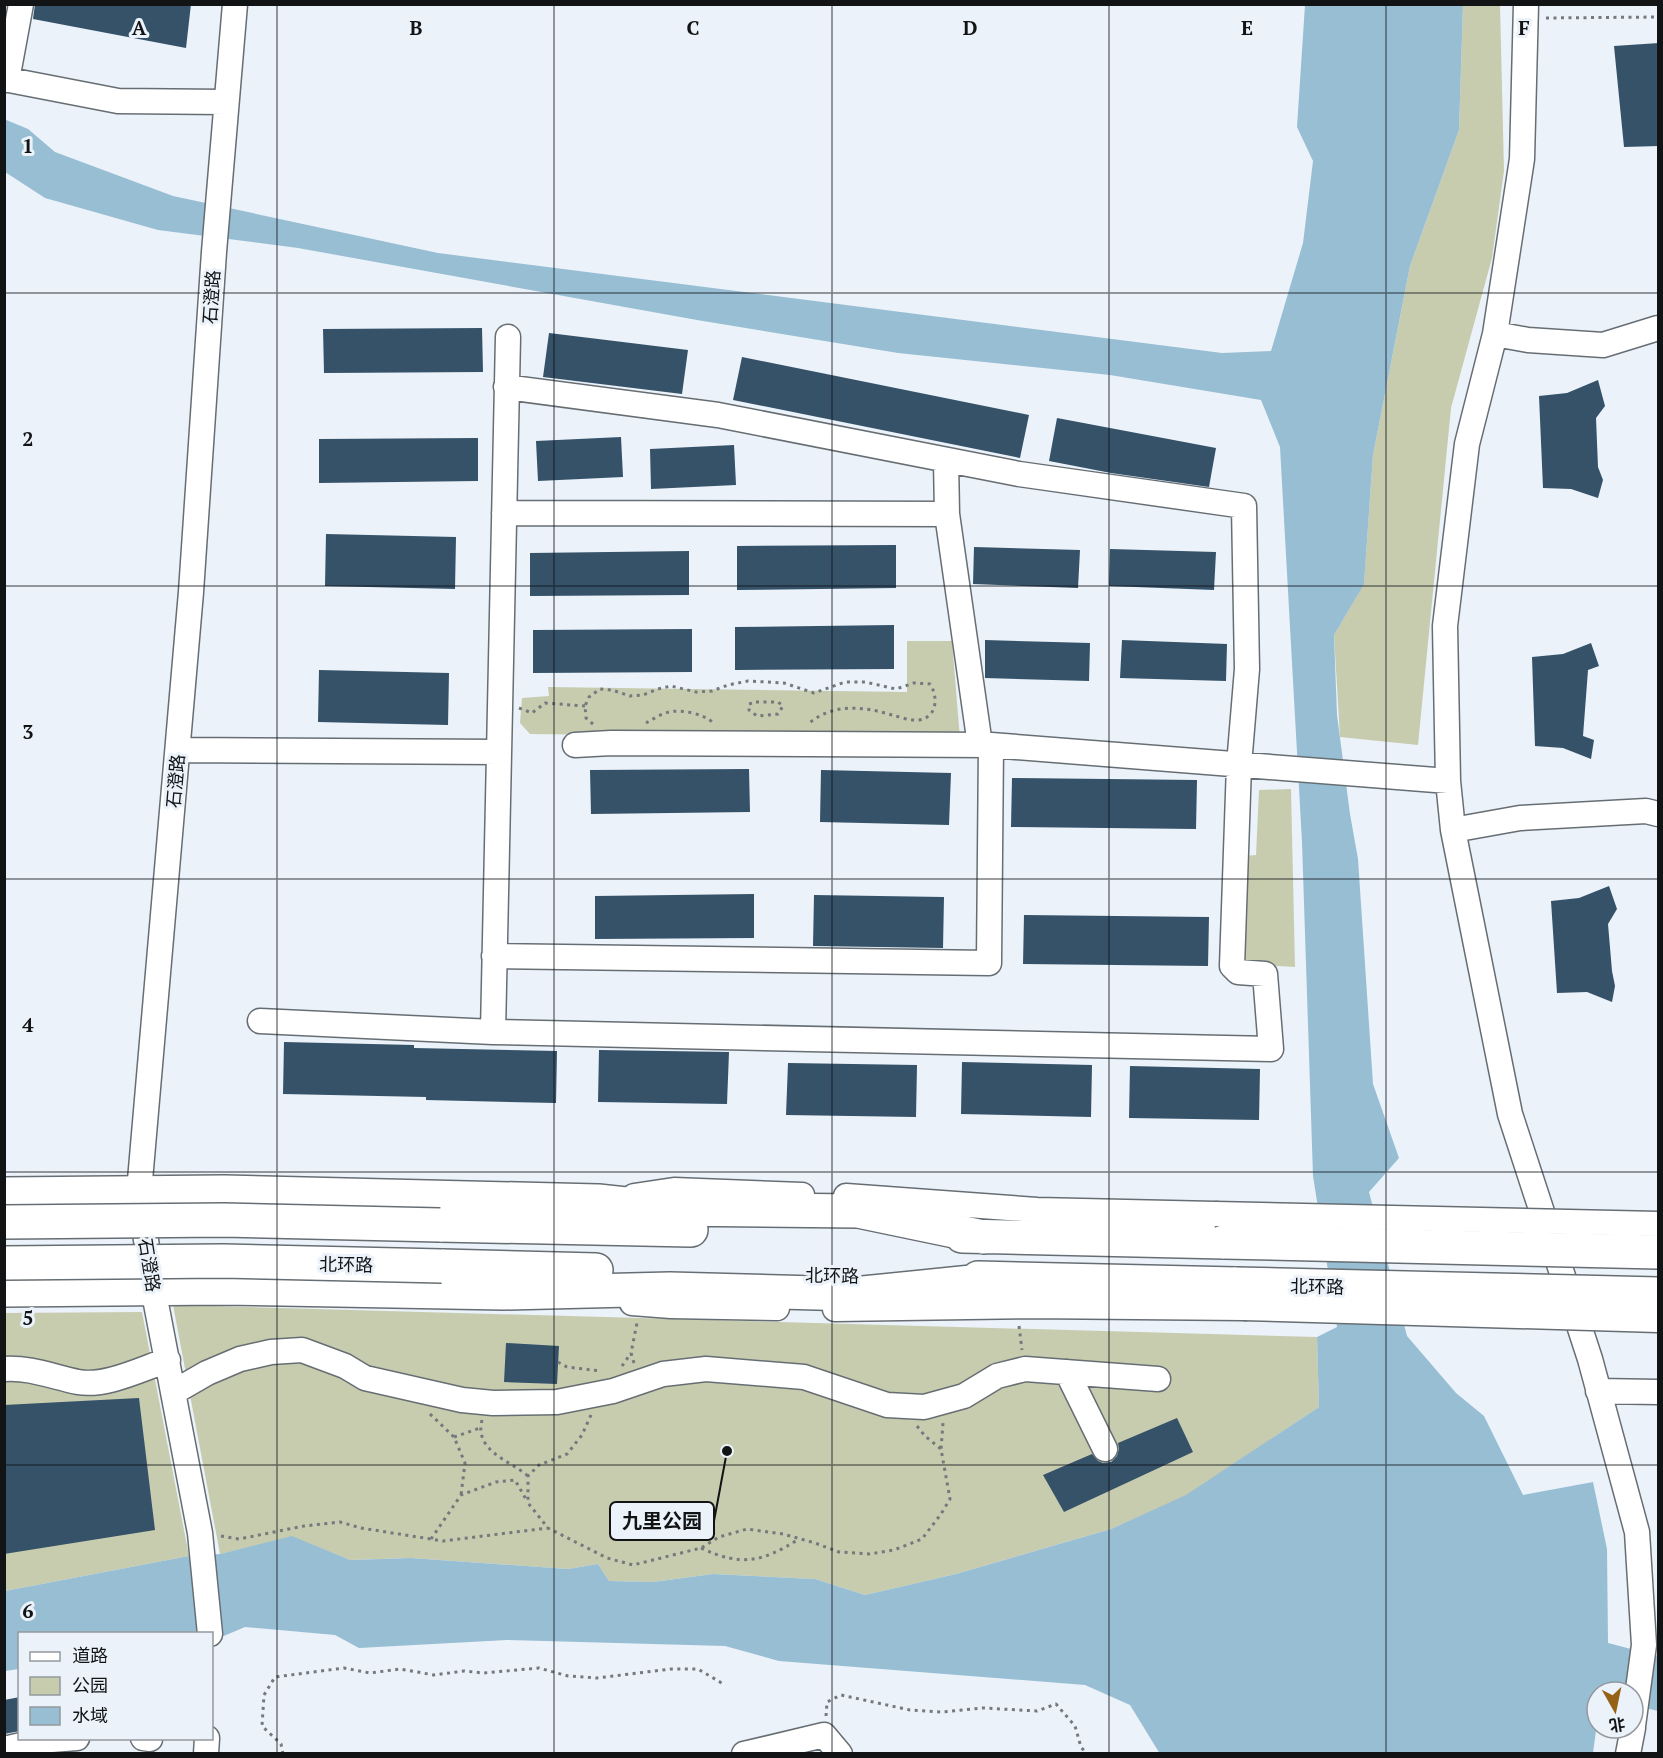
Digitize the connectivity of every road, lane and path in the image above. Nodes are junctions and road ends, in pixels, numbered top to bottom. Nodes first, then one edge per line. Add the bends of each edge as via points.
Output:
1 (21, 4) edge
2 (235, 4) edge
3 (1526, 9) edge
4 (1659, 17) edge
5 (6, 80) edge
6 (225, 102) junction
7 (1659, 328) edge
8 (1495, 334) junction
9 (508, 337) dead end
10 (506, 387) junction
11 (945, 460) junction
12 (504, 513) junction
13 (947, 514) junction
14 (500, 703) junction
15 (585, 706) junction
16 (778, 714) joint
17 (644, 723) dead end
18 (593, 725) dead end
19 (731, 744) junction
20 (801, 744) junction
21 (986, 745) junction
22 (575, 746) dead end
23 (178, 750) junction
24 (499, 752) junction
25 (1239, 765) junction
26 (1449, 781) junction
27 (1659, 814) edge
28 (1453, 830) junction
29 (494, 956) junction
30 (260, 1021) dead end
31 (493, 1032) junction
32 (139, 1192) junction
33 (4, 1194) edge
34 (598, 1201) junction
35 (4, 1222) edge
36 (1659, 1224) edge
37 (1219, 1228) junction
38 (983, 1237) junction
39 (1659, 1252) edge
40 (4, 1263) edge
41 (153, 1288) junction
42 (4, 1290) edge
43 (504, 1293) junction
44 (1009, 1293) junction
45 (1659, 1294) edge
46 (1240, 1296) junction
47 (644, 1304) junction
48 (1659, 1320) edge
49 (631, 1353) junction
50 (168, 1360) junction
51 (558, 1362) dead end
52 (612, 1368) dead end
53 (4, 1369) edge
54 (1025, 1369) junction
55 (601, 1371) dead end
56 (1067, 1372) junction
57 (1158, 1379) dead end
58 (640, 1382) junction
59 (1598, 1390) junction
60 (174, 1392) junction
61 (1659, 1392) edge
62 (594, 1395) junction
63 (964, 1396) junction
64 (492, 1403) junction
65 (424, 1409) dead end
66 (480, 1428) junction
67 (454, 1437) junction
68 (1105, 1449) dead end
69 (528, 1476) junction
70 (460, 1495) junction
71 (528, 1503) junction
72 (548, 1528) junction
73 (431, 1539) junction
74 (799, 1539) junction
75 (201, 1543) junction
76 (700, 1548) junction
77 (210, 1632) edge
78 (1640, 1680) edge
79 (725, 1685) dead end
80 (824, 1735) junction
81 (58, 1740) edge
82 (4, 1749) edge
83 (283, 1754) edge
84 (744, 1754) edge
85 (840, 1754) edge
86 (1087, 1754) edge

1 - 5 street
2 - 6 street, 石澄路
3 - 4 path
3 - 8 street via 1522,159
5 - 6 street via 118,101
6 - 23 street, 石澄路
7 - 8 street via 1603,345
8 - 26 street via 1467,444 1445,626
9 - 10 street
10 - 11 street via 718,415
10 - 12 street
11 - 13 street
11 - 25 street via 1244,506 1247,669
12 - 13 street
12 - 14 street
13 - 21 street
14 - 15 path via 532,713 545,703
14 - 24 street
15 - 18 path via 586,718
15 - 20 path via 600,689 630,696 670,686 712,691 748,681 784,683 814,693 845,682 896,689 914,683 930,684 936,693 936,705 920,720 856,708 819,715 801,734
16 - 16 path via 758,716 749,710 749,704 778,702 783,706
17 - 19 path via 667,712 706,717
19 - 20 street
19 - 22 street
20 - 21 street
21 - 25 street
21 - 29 street via 989,963
23 - 24 street
23 - 32 street, 石澄路
24 - 29 street
25 - 26 street
25 - 31 street via 1232,966 1238,972 1265,974 1271,1048
26 - 28 street
27 - 28 street via 1646,811 1520,818
28 - 59 street via 1510,1114
29 - 31 street
30 - 31 street
32 - 33 highway
32 - 34 highway
32 - 41 street, 石澄路
34 - 37 street via 674,1190 856,1197
34 - 38 highway via 672,1209 858,1211
35 - 38 highway, bridge via 224,1220
36 - 37 street, bridge
37 - 38 highway
37 - 39 highway, bridge
40 - 44 highway, 北环路, bridge via 223,1261 442,1266
41 - 42 highway
41 - 43 highway
41 - 50 street, 石澄路
43 - 44 highway via 670,1289
43 - 47 street, 北环路
44 - 46 highway, 北环路
44 - 47 street, 北环路 via 852,1309
44 - 54 path
45 - 46 highway, 北环路, bridge
46 - 48 street, 北环路, bridge
47 - 49 path
49 - 52 path via 623,1365
49 - 58 path
50 - 53 street via 98,1382
50 - 60 street, 石澄路
51 - 55 path via 567,1367
54 - 56 street
54 - 63 street via 998,1376
56 - 57 street
56 - 68 street
58 - 62 street
58 - 63 street via 663,1374 706,1369 804,1377 887,1405 924,1407
59 - 61 street
59 - 78 street via 1637,1532 1644,1645
60 - 64 street via 240,1359 302,1350 365,1378
60 - 75 street, 石澄路
62 - 64 street via 557,1402
62 - 69 path via 582,1435 567,1454 538,1465
63 - 74 path via 944,1420 942,1449 950,1498 922,1539 869,1554 839,1552
64 - 66 path
65 - 67 path
66 - 67 path
66 - 69 path via 485,1444 500,1459
67 - 70 path via 465,1463
69 - 71 path
70 - 71 path via 496,1482 515,1480
70 - 73 path
71 - 72 path
72 - 73 path via 477,1539
72 - 76 path via 607,1558 633,1565
73 - 75 path via 340,1522
74 - 76 path via 747,1529 719,1537
74 - 76 path via 758,1560 716,1555
75 - 77 street, 石澄路
79 - 83 path via 689,1669 597,1678 539,1668 434,1675 400,1669 370,1673 344,1668 275,1677 264,1695 262,1726 280,1744
80 - 84 street
80 - 85 street
80 - 86 path via 827,1702 841,1695 910,1710 942,1712 983,1708 1037,1711 1056,1704 1075,1726
81 - 82 street

